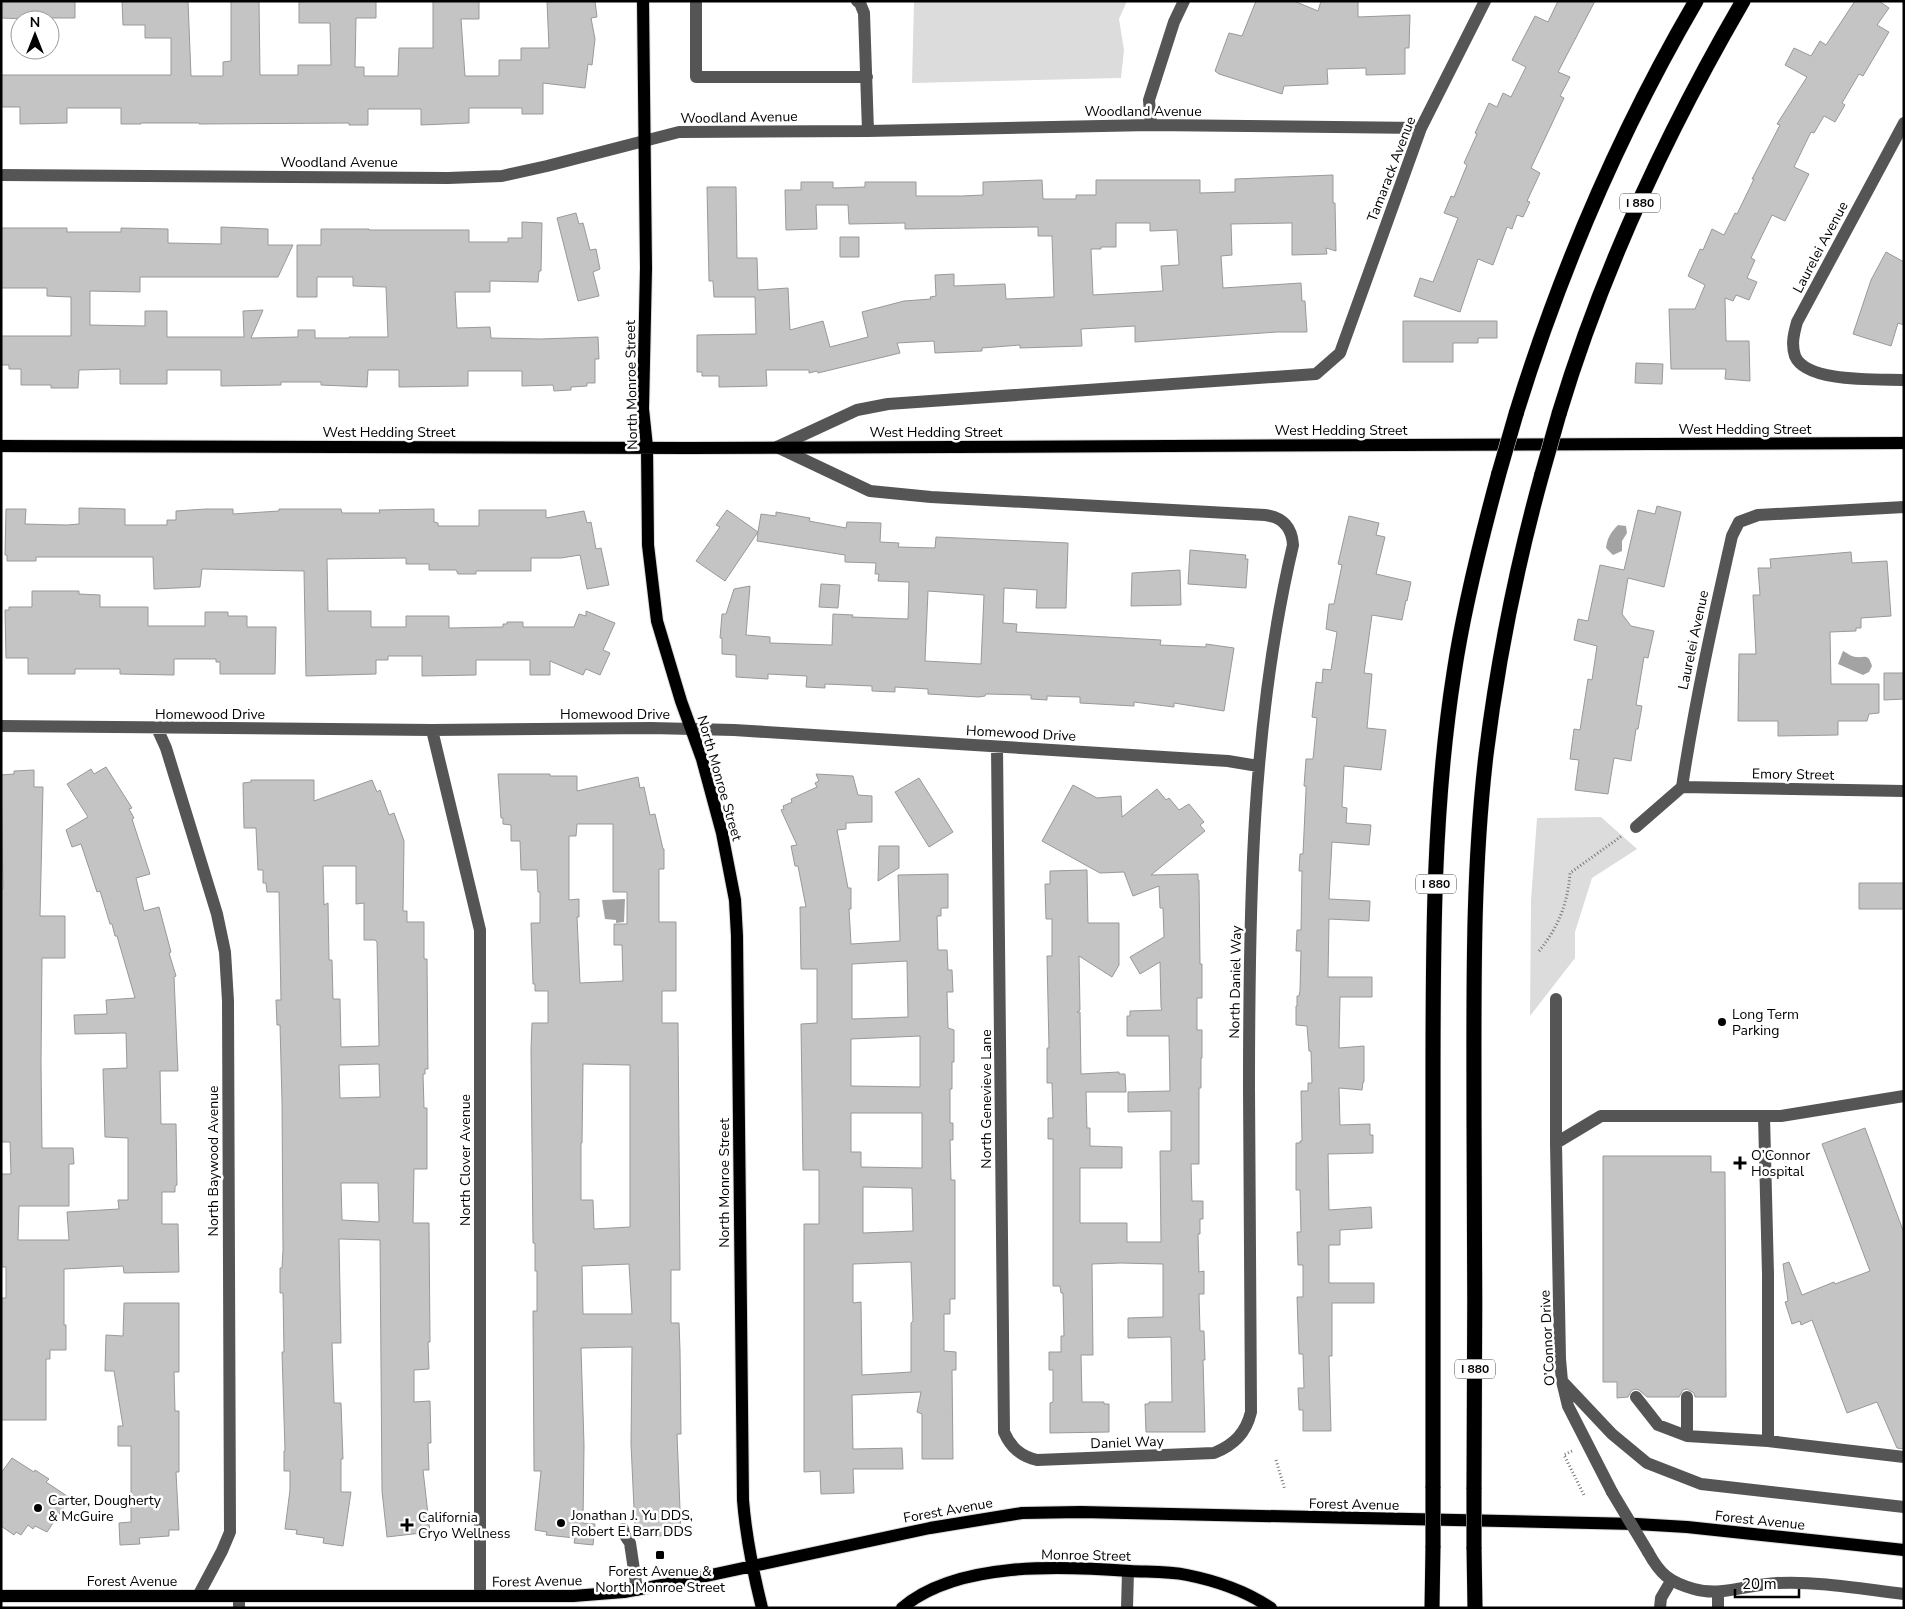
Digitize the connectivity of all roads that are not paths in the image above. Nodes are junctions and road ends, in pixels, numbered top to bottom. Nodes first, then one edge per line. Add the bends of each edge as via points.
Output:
1 (643, 1) edge
2 (696, 1) edge
3 (1184, 1) edge
4 (1485, 1) edge
5 (1696, 1) edge
6 (1743, 1) edge
7 (859, 2) edge
8 (867, 77) junction
9 (1904, 123) edge
10 (1151, 126) junction
11 (1421, 128) junction
12 (868, 131) junction
13 (643, 142) junction
14 (1, 175) edge
15 (1340, 353) joint
16 (1904, 380) edge
17 (1904, 443) edge
18 (1, 446) edge
19 (777, 447) junction
20 (647, 448) junction
21 (1904, 507) edge
22 (1289, 529) joint
23 (1, 726) edge
24 (157, 728) junction
25 (432, 730) junction
26 (692, 730) junction
27 (998, 747) junction
28 (1258, 766) junction
29 (1682, 787) junction
30 (1904, 791) edge
31 (1636, 827) road end
32 (1556, 999) dead end
33 (1904, 1096) edge
34 (1764, 1116) junction
35 (1556, 1143) junction
36 (1562, 1382) junction
37 (1636, 1397) dead end
38 (1687, 1397) dead end
39 (1687, 1436) junction
40 (1240, 1437) joint
41 (1768, 1441) junction
42 (1014, 1448) joint
43 (1904, 1457) edge
44 (1904, 1508) edge
45 (623, 1529) dead end
46 (1904, 1550) edge
47 (752, 1566) junction
48 (1128, 1571) junction
49 (1671, 1580) junction
50 (637, 1590) junction
51 (1718, 1592) junction
52 (1904, 1594) edge
53 (1, 1596) edge
54 (198, 1596) junction
55 (480, 1596) junction
56 (239, 1602) edge
57 (762, 1608) edge
58 (902, 1608) edge
59 (1127, 1608) edge
60 (1271, 1608) edge
61 (1432, 1608) edge
62 (1475, 1608) edge
63 (1660, 1608) edge
64 (1718, 1608) edge

1 - 13 main road, North Monroe Street
2 - 8 street via 696,77
3 - 10 street via 1174,22 1150,100
4 - 11 street, Tamarack Avenue
5 - 61 highway, I 880, bridge via 1618,146 1552,305 1498,474 1468,596 1454,673 1439,814 1433,959
6 - 62 highway, I 880, bridge via 1688,101 1600,294 1574,364 1542,474 1525,535 1505,632 1486,756 1474,962
7 - 8 street via 864,13
8 - 12 street
9 - 16 street, Laurelei Avenue via 1797,322 1792,341 1796,357 1805,367 1826,376
10 - 11 street, Woodland Avenue
10 - 12 street, Woodland Avenue
11 - 15 street, Tamarack Avenue
12 - 13 street, Woodland Avenue via 679,132
13 - 14 street, Woodland Avenue via 502,176
13 - 20 main road, North Monroe Street via 646,268 643,408
15 - 19 street, West Hedding Street via 1316,374 888,404 857,410
17 - 19 main road, West Hedding Street
18 - 20 main road, West Hedding Street
19 - 20 main road, West Hedding Street
19 - 22 street, West Hedding Street via 870,491 1265,515 1279,518
20 - 26 main road, North Monroe Street via 648,545 657,621
21 - 29 street, Laurelei Avenue via 1758,515 1739,522 1732,536 1694,712
22 - 28 street, North Daniel Way via 1293,545 1271,660
23 - 24 street, Homewood Drive
24 - 25 street, Homewood Drive
24 - 54 street, North Baywood Avenue via 217,914 225,952 228,1011 230,1532
25 - 26 street, Homewood Drive
25 - 55 street, North Clover Avenue via 480,930
26 - 27 street, Homewood Drive
26 - 47 main road, North Monroe Street via 722,833 735,900 741,1428 744,1522
27 - 28 street, Homewood Drive via 1228,761
27 - 42 street, North Genevieve Lane via 1003,1422
28 - 40 street, North Daniel Way via 1249,952 1251,1412
29 - 30 street, Emory Street
29 - 31 street
32 - 35 street, O’Connor Drive
33 - 34 street
34 - 35 street via 1601,1116
34 - 41 street
35 - 36 street, O’Connor Drive
36 - 44 street via 1612,1434 1647,1463 1701,1484
36 - 49 street, O’Connor Drive, bridge via 1568,1406 1612,1492 1658,1570
37 - 39 street via 1658,1425
38 - 39 street
39 - 41 street
40 - 42 street, Daniel Way via 1214,1454 1037,1460
41 - 43 street
45 - 50 street via 630,1543
46 - 47 main road, Forest Avenue via 1636,1524 1022,1513 930,1528
47 - 50 main road, Forest Avenue
47 - 57 main road
48 - 58 main road, Monroe Street via 1062,1567 992,1573 930,1588
48 - 59 street
48 - 60 main road, Monroe Street via 1193,1577 1224,1585 1255,1597
49 - 51 street, O’Connor Drive via 1695,1590
49 - 63 street
50 - 55 main road, Forest Avenue via 573,1596
51 - 52 street, O’Connor Drive via 1777,1583 1830,1584
51 - 64 street
53 - 54 main road, Forest Avenue
54 - 56 main road, Forest Avenue
55 - 56 main road, Forest Avenue

